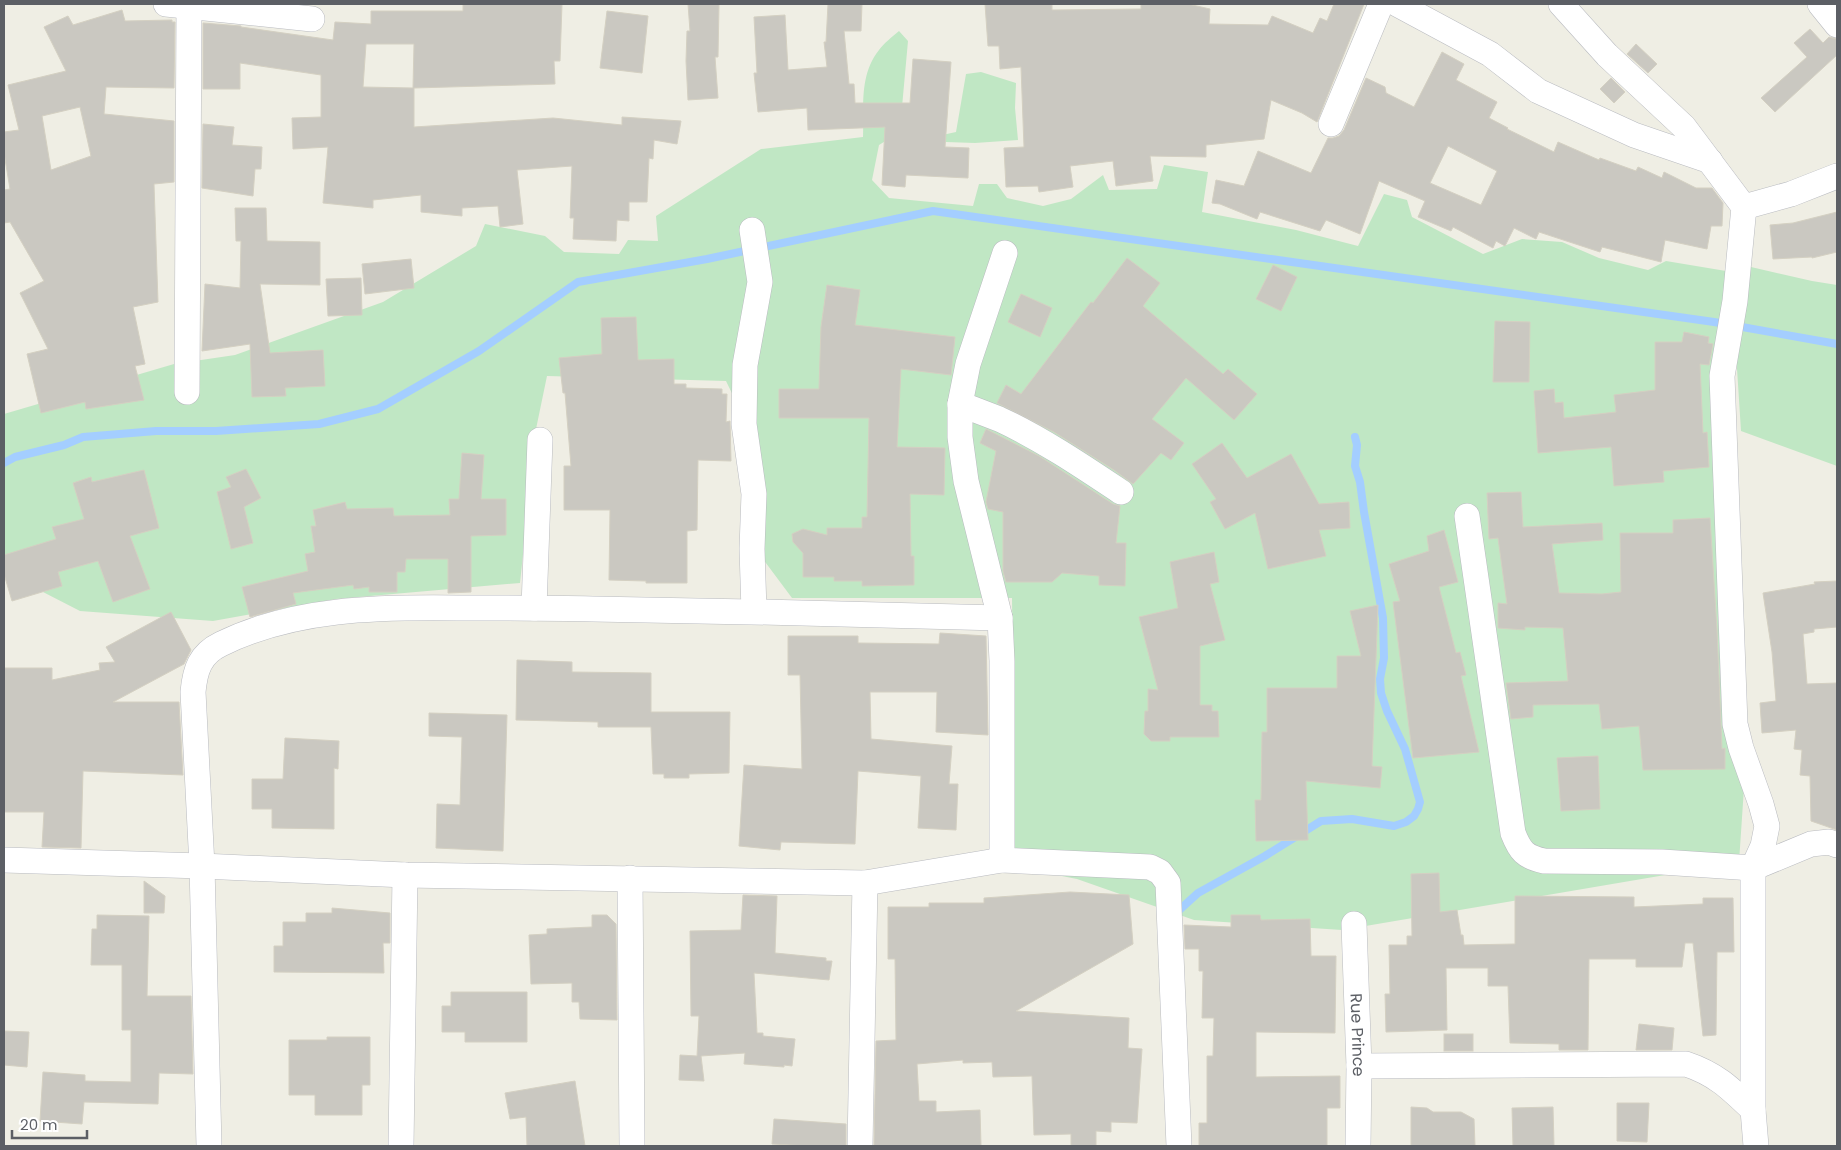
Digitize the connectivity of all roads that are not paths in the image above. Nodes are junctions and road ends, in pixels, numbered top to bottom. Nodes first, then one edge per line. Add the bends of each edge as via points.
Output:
1 (1381, 4) edge
2 (1397, 4) edge
3 (1561, 4) edge
4 (1820, 4) edge
5 (181, 5) edge
6 (312, 19) dead end
7 (1837, 25) edge
8 (1330, 124) dead end
9 (1710, 162) junction
10 (1837, 176) edge
11 (1744, 207) junction
12 (752, 230) dead end
13 (1005, 253) dead end
14 (187, 392) dead end
15 (960, 404) junction
16 (540, 440) dead end
17 (1121, 492) dead end
18 (1467, 516) dead end
19 (534, 608) junction
20 (754, 612) junction
21 (1000, 618) junction
22 (1837, 845) edge
23 (4, 860) edge
24 (1002, 860) junction
25 (202, 866) junction
26 (1753, 868) junction
27 (405, 876) junction
28 (630, 878) junction
29 (864, 882) junction
30 (1354, 924) dead end
31 (1359, 1066) junction
32 (1753, 1110) junction
33 (209, 1146) edge
34 (401, 1146) edge
35 (632, 1146) edge
36 (860, 1146) edge
37 (1179, 1146) edge
38 (1358, 1146) edge
39 (1756, 1146) edge

1 - 8 street
2 - 9 street via 1490,54 1538,91 1634,135
3 - 9 street via 1607,55 1684,127
4 - 7 street
5 - 6 street
5 - 14 street
9 - 11 street
10 - 11 street via 1791,194
11 - 26 street via 1722,376 1735,724 1767,826 1763,846
12 - 20 street via 760,282 744,365 744,424 754,494
13 - 15 street via 968,364
15 - 17 street via 1024,432
15 - 21 street via 960,437 966,481
16 - 19 street
18 - 26 street via 1513,834 1519,848 1531,858 1544,861 1662,862
19 - 20 street
19 - 25 street via 398,608 313,614 219,644 204,656 194,675
20 - 21 street
21 - 24 street
22 - 26 street via 1829,842 1811,844
23 - 25 street
24 - 29 street
24 - 37 street via 1150,867 1160,872 1168,884
25 - 27 street
25 - 33 street
26 - 32 street
27 - 28 street
27 - 34 street
28 - 29 street
28 - 35 street
29 - 36 street
30 - 31 street, Rue Prince
31 - 32 street via 1686,1064 1720,1079
31 - 38 street, Rue Prince
32 - 39 street

